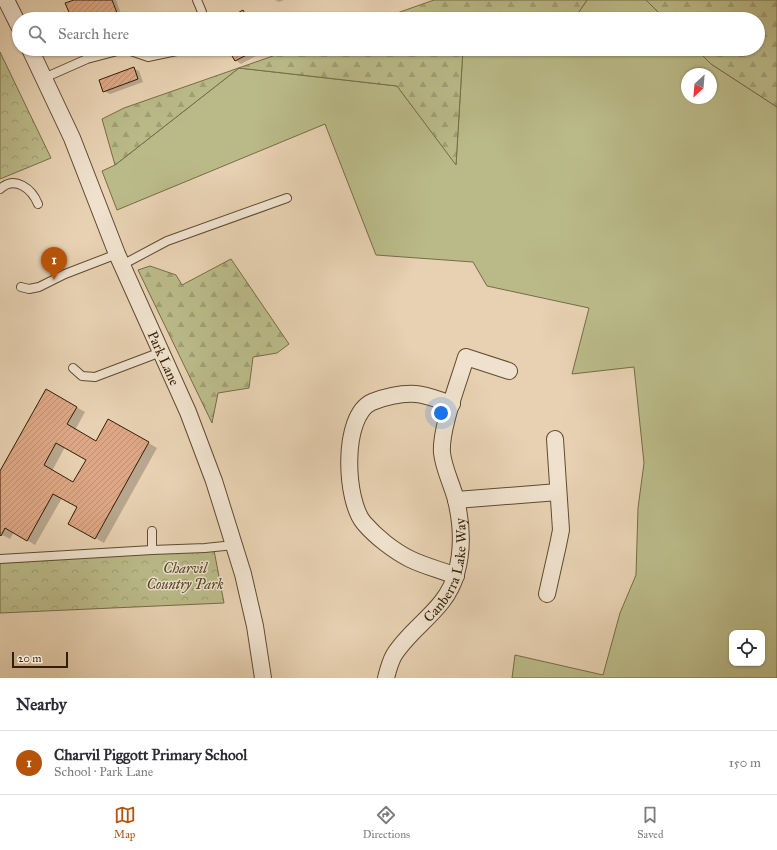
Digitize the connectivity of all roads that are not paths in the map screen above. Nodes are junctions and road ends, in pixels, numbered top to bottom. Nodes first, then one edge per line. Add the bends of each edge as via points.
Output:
1 (6, 0) edge
2 (197, 0) edge
3 (12, 12) edge
4 (202, 12) edge
5 (33, 56) edge
6 (98, 56) edge
7 (44, 78) junction
8 (0, 189) edge
9 (287, 198) dead end
10 (38, 204) dead end
11 (120, 259) junction
12 (21, 286) dead end
13 (161, 352) junction
14 (73, 368) dead end
15 (509, 371) dead end
16 (452, 404) junction
17 (555, 438) dead end
18 (558, 492) junction
19 (456, 500) junction
20 (152, 531) dead end
21 (234, 545) junction
22 (152, 550) junction
23 (0, 559) edge
24 (456, 576) junction
25 (547, 594) dead end
26 (263, 678) edge
27 (386, 678) edge

1 - 3 street
2 - 4 lane
5 - 7 street, Park Lane
6 - 7 lane
7 - 11 street, Park Lane via 72,138
8 - 10 lane via 10,184 19,184 28,188
9 - 11 lane
11 - 12 lane via 65,274 29,290
11 - 13 street, Park Lane
13 - 14 lane via 95,377 82,376
13 - 21 street, Park Lane via 212,474
15 - 16 street, Canberra Lake Way via 466,356
16 - 19 street, Canberra Lake Way via 442,452 446,473
16 - 24 street via 417,394 397,395 372,402 362,409 354,425 349,467 350,489 356,511 364,523 383,541 411,559
17 - 18 street
18 - 19 street
18 - 25 street via 560,530
19 - 24 street, Canberra Lake Way via 462,540
20 - 22 lane
21 - 22 lane
21 - 26 street, Park Lane via 255,626
22 - 23 lane
24 - 27 street, Canberra Lake Way via 440,605 394,656

